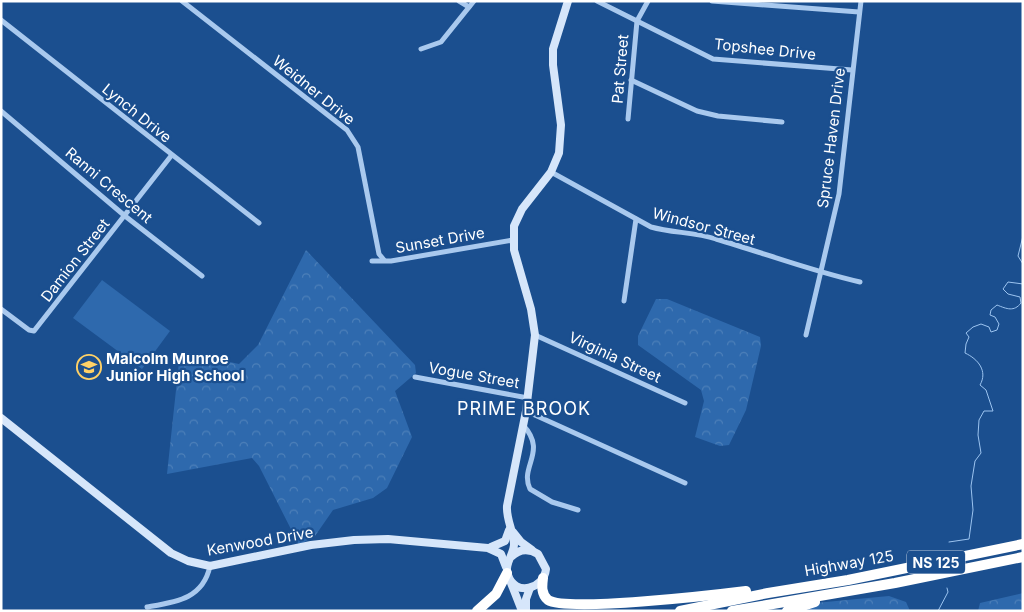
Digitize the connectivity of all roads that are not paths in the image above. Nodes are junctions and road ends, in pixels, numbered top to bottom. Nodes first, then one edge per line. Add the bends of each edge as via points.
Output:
1 (182, 1) edge
2 (459, 1) edge
3 (474, 1) edge
4 (568, 1) edge
5 (597, 1) edge
6 (648, 1) edge
7 (712, 1) edge
8 (861, 1) edge
9 (469, 8) junction
10 (859, 12) junction
11 (1, 20) edge
12 (637, 22) junction
13 (421, 49) dead end
14 (852, 70) junction
15 (631, 80) junction
16 (1, 111) edge
17 (628, 118) dead end
18 (782, 122) dead end
19 (171, 156) junction
20 (551, 172) junction
21 (125, 216) junction
22 (636, 219) junction
23 (259, 223) dead end
24 (513, 240) junction
25 (384, 260) junction
26 (372, 261) dead end
27 (819, 273) junction
28 (202, 276) dead end
29 (860, 282) dead end
30 (624, 301) dead end
31 (1, 309) edge
32 (535, 335) junction
33 (806, 336) dead end
34 (415, 378) dead end
35 (528, 398) junction
36 (685, 403) dead end
37 (526, 411) junction
38 (1, 418) edge
39 (522, 424) junction
40 (685, 483) dead end
41 (578, 510) dead end
42 (508, 523) junction
43 (1023, 544) edge
44 (487, 547) junction
45 (536, 552) junction
46 (514, 553) junction
47 (1023, 557) edge
48 (210, 566) junction
49 (507, 573) junction
50 (543, 578) junction
51 (849, 585) junction
52 (530, 588) junction
53 (147, 606) dead end
54 (478, 611) edge
55 (522, 611) edge
56 (526, 611) edge
57 (680, 611) edge
58 (732, 611) edge
59 (787, 611) edge

1 - 25 street, Weidner Drive via 354,138 379,254
2 - 9 street
3 - 9 street
4 - 20 main road via 553,49 561,128 559,152
5 - 12 street, Topshee Drive
6 - 12 street
7 - 10 street
8 - 10 street, Spruce Haven Drive
9 - 13 street via 441,42
10 - 14 street, Spruce Haven Drive
11 - 19 street, Lynch Drive
12 - 14 street, Topshee Drive via 713,59
12 - 15 street, Pat Street
14 - 27 street, Spruce Haven Drive via 839,194
15 - 17 street, Pat Street
15 - 18 street via 704,113
16 - 21 street, Ranni Crescent
19 - 21 street, Damion Street
19 - 23 street, Lynch Drive
20 - 22 street, Windsor Street
20 - 24 main road via 519,213
21 - 28 street, Ranni Crescent
21 - 31 street, Damion Street via 34,331
22 - 27 street, Windsor Street via 651,227 717,239
22 - 30 street
24 - 25 street, Sunset Drive
24 - 32 main road via 532,309
25 - 26 street, Sunset Drive
27 - 29 street, Windsor Street
27 - 33 street, Spruce Haven Drive
32 - 35 main road
32 - 36 street, Virginia Street
34 - 35 street, Vogue Street
35 - 37 main road
37 - 39 main road
37 - 40 street
38 - 48 main road, Kenwood Drive via 171,553 195,564
39 - 41 street via 532,435 534,444 528,478 530,488 552,502
39 - 42 main road via 507,506
42 - 44 main road via 508,539 500,545
42 - 45 main road via 521,542
42 - 46 main road
43 - 51 highway, Highway 125 / NS 125
44 - 46 main road, Kenwood Drive
44 - 48 main road, Kenwood Drive via 344,540
44 - 49 main road via 500,554
45 - 46 main road
45 - 50 main road via 544,562
46 - 49 main road
47 - 51 highway, Highway 125 / NS 125
48 - 53 street via 208,578 189,597
49 - 52 main road via 517,586
49 - 54 highway via 496,594
49 - 55 main road
50 - 51 highway via 543,594 549,601 582,605
50 - 52 main road
51 - 57 highway, Highway 125 / NS 125 via 768,593
51 - 58 highway, Highway 125 / NS 125
51 - 59 highway
52 - 56 main road

